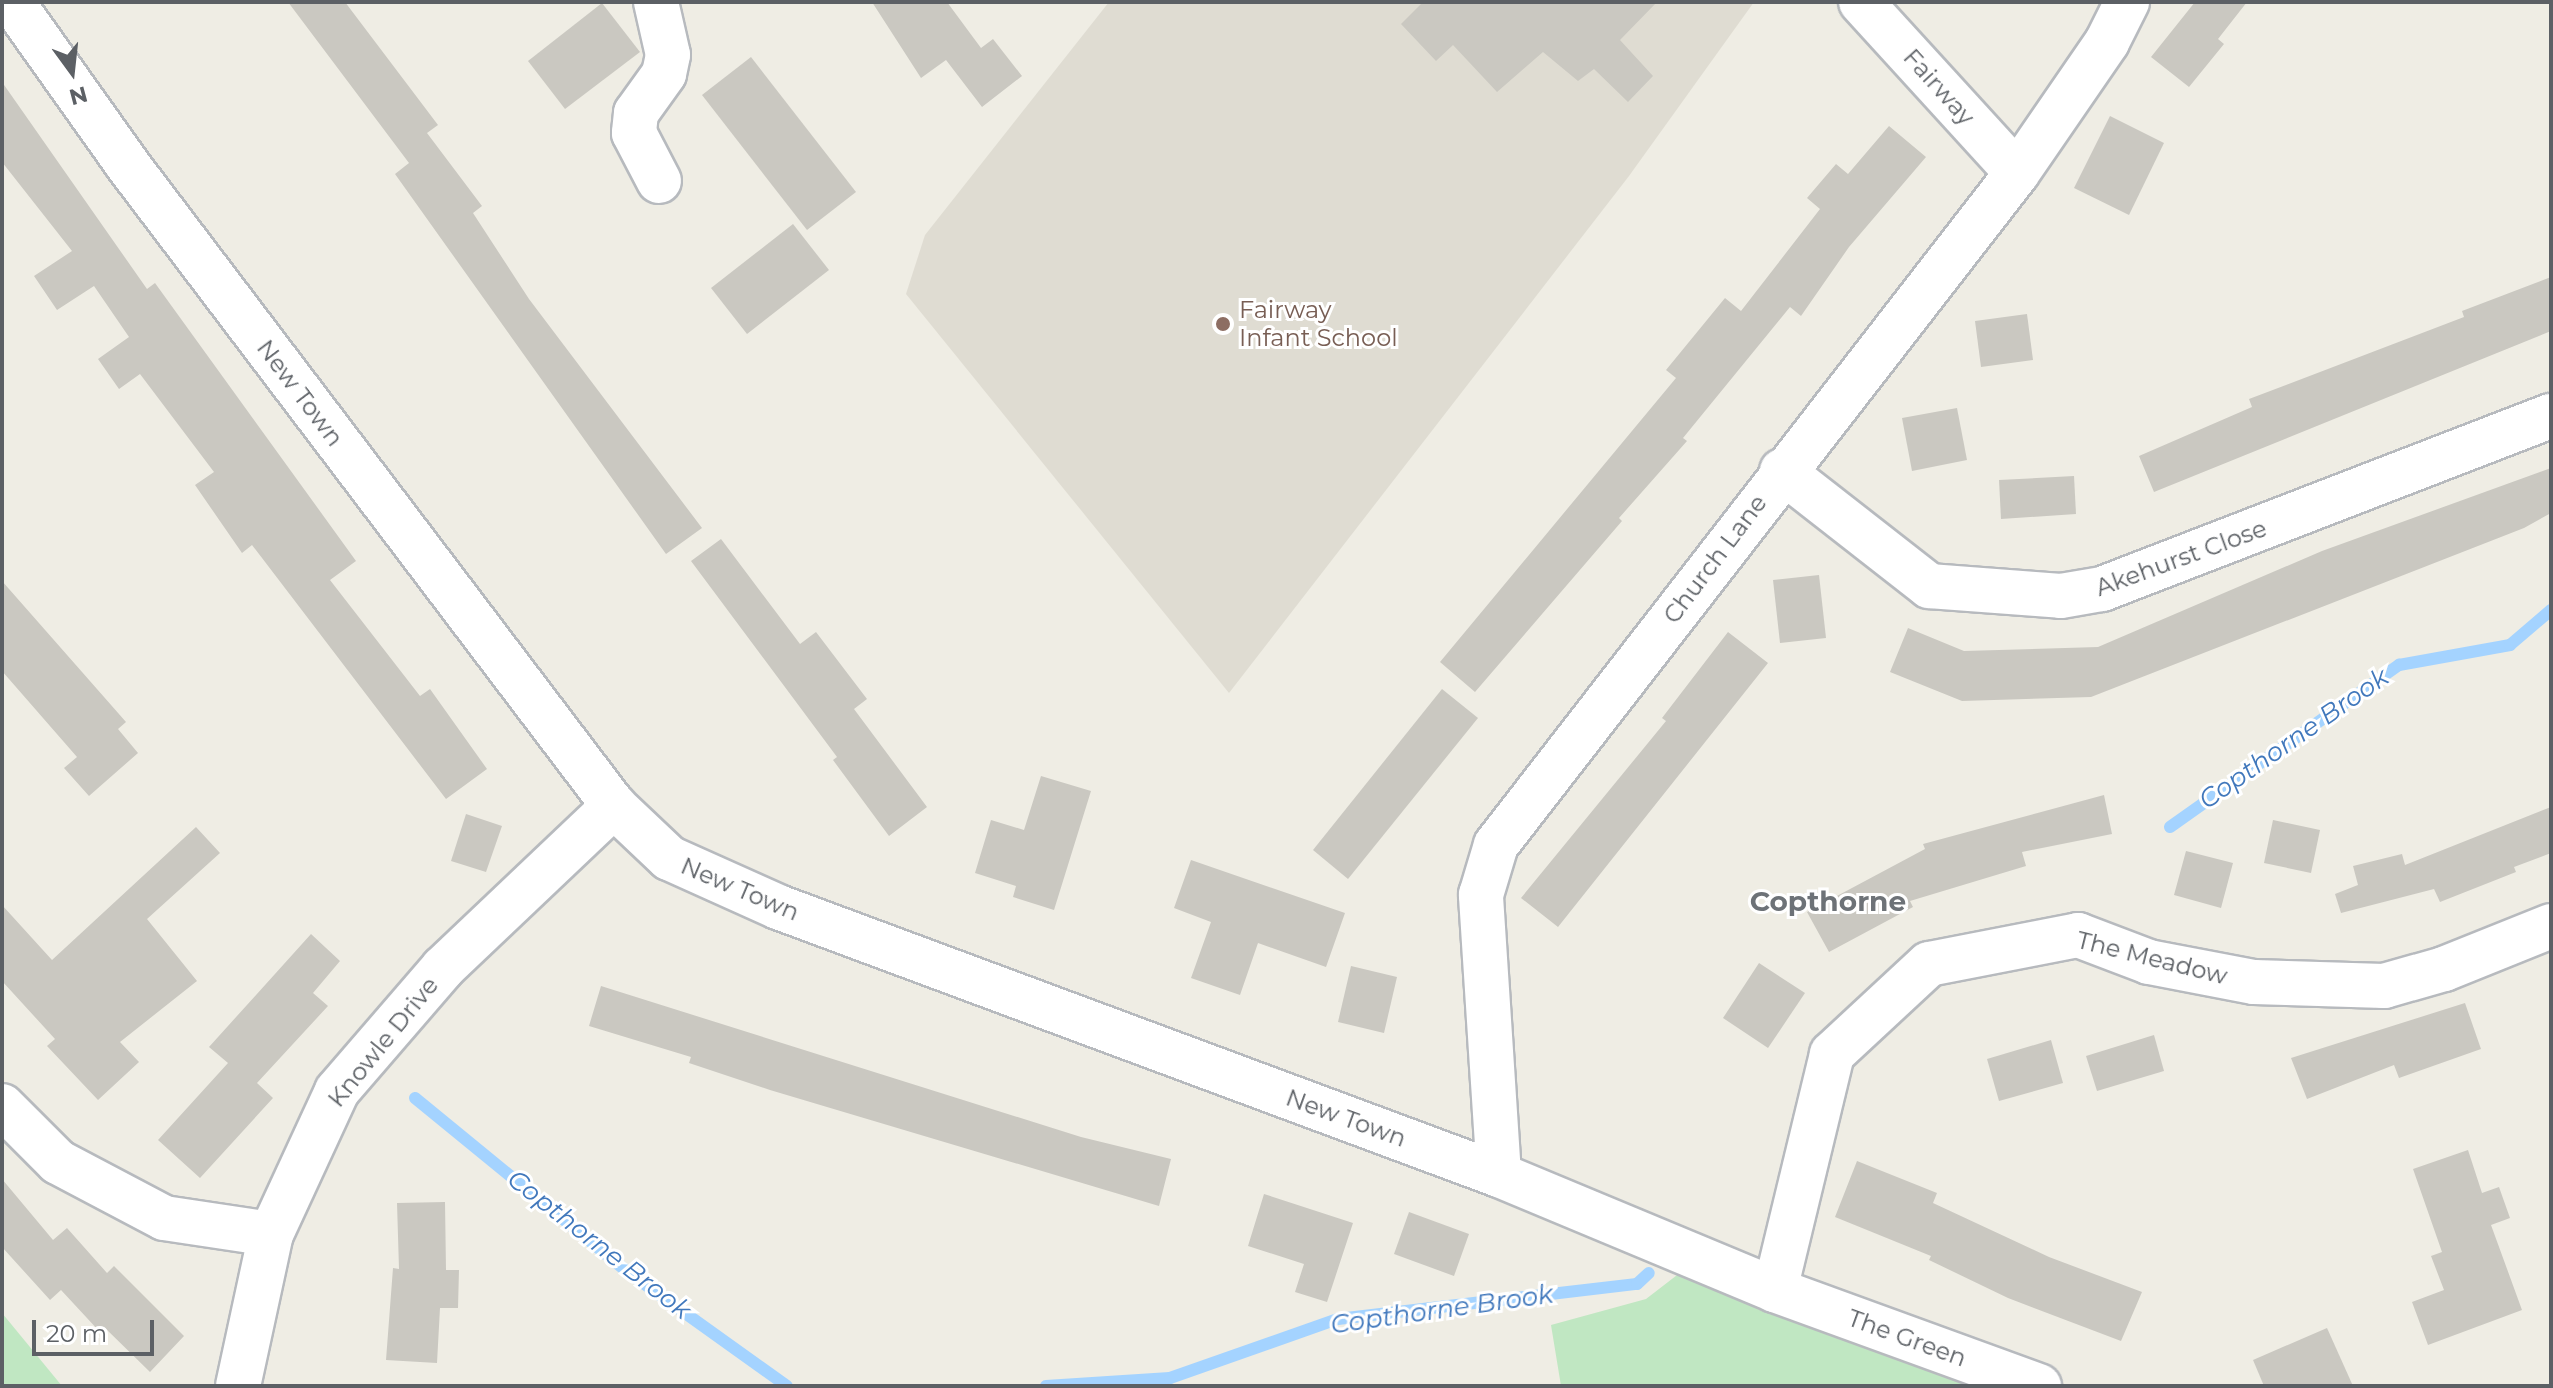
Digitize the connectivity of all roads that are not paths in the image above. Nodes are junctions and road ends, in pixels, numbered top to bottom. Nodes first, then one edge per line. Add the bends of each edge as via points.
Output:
1 (12, 2) edge
2 (656, 2) edge
3 (1861, 2) edge
4 (2127, 2) edge
5 (2017, 173) junction
6 (659, 181) dead end
7 (2551, 416) edge
8 (1782, 471) junction
9 (614, 806) junction
10 (2551, 926) edge
11 (2, 1106) edge
12 (1499, 1175) junction
13 (271, 1234) junction
14 (1775, 1290) junction
15 (238, 1386) edge
16 (2039, 1386) edge

1 - 9 street, New Town via 127,164
2 - 6 street via 668,55 664,74 636,113 634,133
3 - 5 street, Fairway
4 - 5 street, Church Lane via 2107,42
5 - 8 street, Church Lane
7 - 8 street, Akehurst Close via 2116,584 2061,596 1929,586
8 - 12 street, Church Lane via 1496,845 1481,895
9 - 12 street, New Town via 669,858 778,907
9 - 13 street, Knowle Drive via 443,968 337,1091
10 - 14 street, The Meadow via 2444,969 2384,986 2254,982 2149,962 2078,935 1929,964 1832,1054
11 - 13 street via 58,1162 164,1218
12 - 14 street, New Town
13 - 15 street, Knowle Drive
14 - 16 street, The Green

